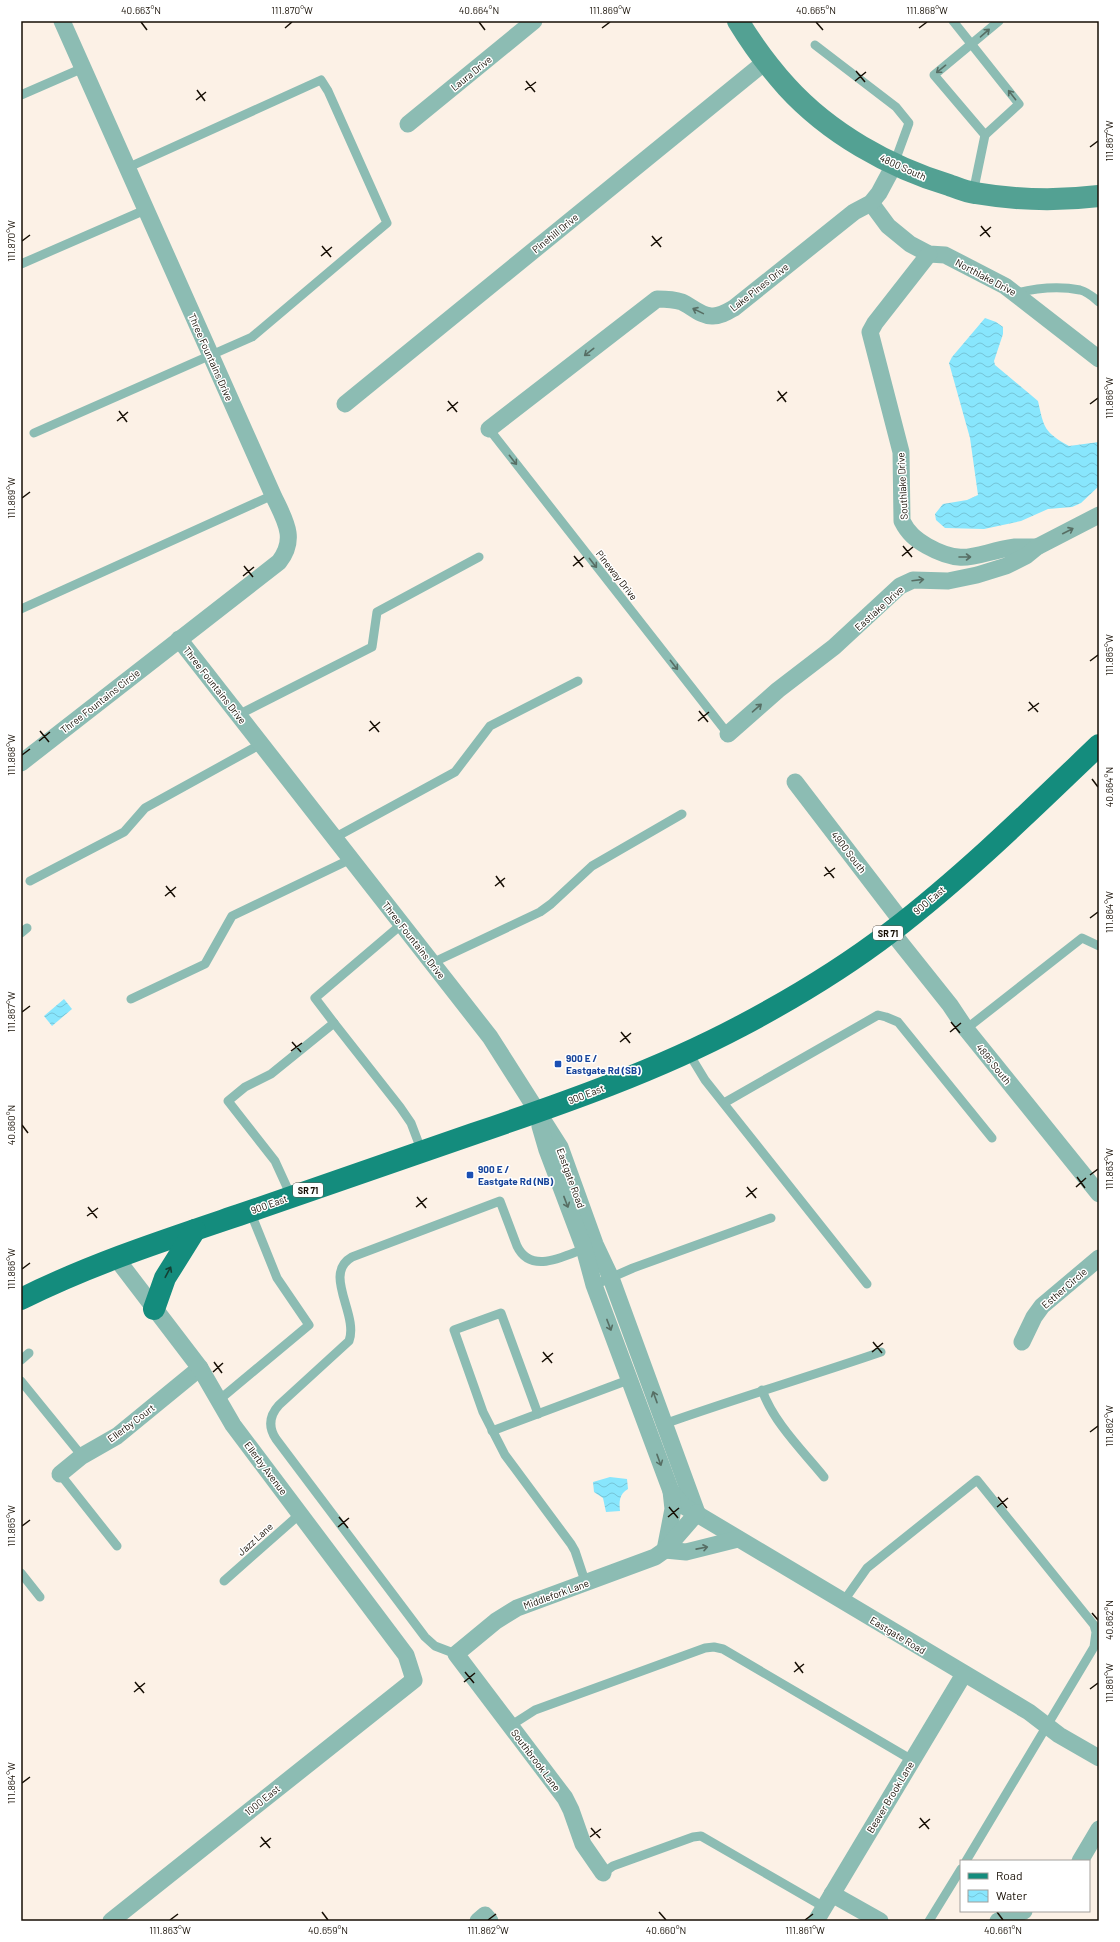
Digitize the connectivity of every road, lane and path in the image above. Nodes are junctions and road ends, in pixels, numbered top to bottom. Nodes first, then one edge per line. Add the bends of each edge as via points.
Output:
1 (62, 21) edge
2 (534, 21) edge
3 (738, 21) edge
4 (953, 21) edge
5 (998, 21) edge
6 (972, 44) junction
7 (815, 46) dead end
8 (765, 62) junction
9 (83, 68) junction
10 (21, 95) edge
11 (408, 124) dead end
12 (985, 135) junction
13 (894, 165) junction
14 (127, 168) junction
15 (973, 193) junction
16 (1099, 196) edge
17 (871, 203) junction
18 (145, 210) junction
19 (929, 254) junction
20 (21, 264) edge
21 (1017, 293) junction
22 (1099, 302) edge
23 (210, 356) junction
24 (1099, 359) edge
25 (345, 404) dead end
26 (489, 430) joint
27 (34, 433) dead end
28 (273, 495) junction
29 (1099, 515) edge
30 (1037, 547) junction
31 (479, 557) dead end
32 (21, 609) edge
33 (179, 639) junction
34 (578, 681) dead end
35 (238, 715) junction
36 (728, 734) joint
37 (261, 744) junction
38 (1099, 745) edge
39 (21, 763) edge
40 (795, 782) dead end
41 (682, 814) dead end
42 (334, 838) junction
43 (351, 859) junction
44 (30, 881) dead end
45 (402, 924) junction
46 (897, 927) junction
47 (1099, 946) edge
48 (432, 963) junction
49 (131, 999) dead end
50 (334, 1023) junction
51 (966, 1029) junction
52 (688, 1052) junction
53 (724, 1103) junction
54 (537, 1112) junction
55 (992, 1138) dead end
56 (422, 1152) junction
57 (1099, 1194) edge
58 (291, 1196) junction
59 (250, 1211) junction
60 (771, 1218) dead end
61 (195, 1230) junction
62 (590, 1246) junction
63 (116, 1258) junction
64 (1099, 1258) edge
65 (611, 1278) junction
66 (867, 1284) dead end
67 (594, 1285) junction
68 (21, 1299) edge
69 (154, 1309) junction
70 (1022, 1342) dead end
71 (881, 1352) dead end
72 (29, 1353) dead end
73 (21, 1360) edge
74 (200, 1368) junction
75 (646, 1373) junction
76 (629, 1380) junction
77 (21, 1381) edge
78 (762, 1390) junction
79 (219, 1400) junction
80 (538, 1414) junction
81 (664, 1424) junction
82 (648, 1430) junction
83 (492, 1431) junction
84 (82, 1456) junction
85 (60, 1474) joint
86 (824, 1477) dead end
87 (671, 1492) junction
88 (697, 1513) junction
89 (300, 1514) junction
90 (738, 1539) junction
91 (117, 1546) dead end
92 (665, 1550) junction
93 (21, 1573) edge
94 (224, 1581) dead end
95 (586, 1584) junction
96 (40, 1597) dead end
97 (843, 1602) junction
98 (456, 1654) junction
99 (964, 1674) junction
100 (414, 1680) joint
101 (1046, 1725) junction
102 (510, 1726) junction
103 (1099, 1758) edge
104 (912, 1760) junction
105 (1099, 1829) edge
106 (967, 1860) edge
107 (1081, 1860) edge
108 (960, 1871) edge
109 (603, 1873) joint
110 (824, 1907) edge
111 (1021, 1912) edge
112 (111, 1921) edge
113 (880, 1921) edge
114 (929, 1921) edge
115 (998, 1921) edge

1 - 9 street, Three Fountains Drive
2 - 11 street, Laura Drive
3 - 8 street, 4800 South
4 - 6 lane
6 -> 5 lane
12 -> 6 lane via 1019,104
6 -> 12 lane via 934,75
7 - 13 lane via 896,107 909,123
8 - 13 street, 4800 South via 811,110 836,129
8 - 25 street, Pinehill Drive
9 - 10 lane
9 - 14 street, Three Fountains Drive
12 - 15 lane
13 - 15 street, 4800 South via 933,181
13 - 17 street, Lake Pines Drive
14 - 18 street, Three Fountains Drive
14 - 23 lane via 321,80 328,90 372,188 387,223 252,337
15 - 16 street, 4800 South via 1048,199
17 - 19 street, Northlake Drive via 898,236
17 -> 26 street, Lake Pines Drive via 854,212 734,308 723,314 712,317 669,298 656,300
18 - 20 lane
18 - 23 street, Three Fountains Drive
19 - 21 street, Northlake Drive via 945,255
19 -> 30 street, Southlake Drive via 870,332 901,452 902,521 906,530 916,540 954,558
21 - 22 lane via 1036,289 1081,290
21 - 24 street, Northlake Drive
23 - 27 lane
23 - 28 street, Three Fountains Drive
26 -> 36 lane, Pineway Drive
28 - 32 lane
28 - 33 street, Three Fountains Drive via 288,531 289,545 283,557
30 -> 29 street, Eastlake Drive
36 -> 30 street, Eastlake Drive via 778,690 834,647 900,586 913,580 948,581 977,575 1006,566
31 - 35 lane via 377,612 372,647
33 - 35 street, Three Fountains Drive
33 - 39 street, Three Fountains Circle
34 - 42 lane via 490,726 455,772
35 - 37 street, Three Fountains Drive
37 - 42 street, Three Fountains Drive
37 - 44 lane via 145,808 124,832
38 - 46 main road, 900 East / SR 71 via 975,861
40 - 46 street, 4900 South
41 - 48 lane via 592,866 540,912
42 - 43 street, Three Fountains Drive
43 - 45 street, Three Fountains Drive
43 - 49 lane via 232,916 205,964
45 - 48 street, Three Fountains Drive
45 - 50 lane via 315,998
46 - 51 street, 4895 South
46 - 52 main road, 900 East / SR 71 via 791,998
47 - 51 lane via 1082,938
48 - 54 street, Three Fountains Drive via 490,1037
50 - 56 lane via 411,1123
50 - 58 lane via 271,1074 228,1101 275,1162
51 - 57 street, 4895 South
52 - 53 lane via 705,1080
52 - 54 main road, 900 East / SR 71
53 - 55 lane via 878,1016 886,1016 898,1022
53 - 66 lane
54 - 56 main road, 900 East / SR 71
54 - 62 street, Eastgate Road via 560,1147
56 - 58 main road, 900 East / SR 71
58 - 59 main road, 900 East / SR 71
59 - 61 main road, 900 East / SR 71
59 - 79 lane via 277,1278 309,1325
60 - 65 lane
61 - 63 main road, 900 East / SR 71
69 -> 61 main road via 165,1278
62 - 65 street, Eastgate Road
62 - 67 street, Eastgate Road
62 - 98 lane via 540,1262 528,1260 519,1252 500,1201 352,1257 343,1264 339,1275 352,1328 349,1340 278,1405 271,1416 270,1426 276,1439 425,1638 435,1646
63 - 68 main road, 900 East / SR 71 via 78,1272
63 - 69 street, Ellerby Avenue
64 - 70 street, Esther Circle via 1042,1306
65 - 67 lane
65 - 75 street, Eastgate Road
67 -> 76 street, Eastgate Road
69 - 74 street, Ellerby Avenue
71 - 78 lane
72 - 73 lane
74 - 79 street, Ellerby Avenue
74 - 84 street, Ellerby Court via 116,1436
75 - 76 lane
81 -> 75 street, Eastgate Road
76 - 80 lane
76 - 82 street, Eastgate Road
77 - 84 lane
78 - 81 lane
78 - 86 lane via 775,1417
79 - 89 street, Ellerby Avenue via 233,1425
80 - 83 lane
80 - 83 lane via 501,1313 454,1330
81 - 82 lane
81 - 88 street, Eastgate Road
82 -> 87 street, Eastgate Road
83 - 95 lane via 505,1455 571,1544
84 - 85 street, Ellerby Court
85 - 91 lane
87 - 88 street, Eastgate Road via 682,1505
87 - 92 street, Eastgate Road via 673,1509
88 - 90 street, Eastgate Road
88 - 92 street, Middlefork Lane
89 - 94 lane, Jazz Lane
89 - 100 street, Ellerby Avenue via 406,1655
92 -> 90 street via 686,1552
90 - 97 street, Eastgate Road
92 - 95 street, Middlefork Lane via 656,1557
93 - 96 lane
95 - 98 street, Middlefork Lane via 517,1608
97 - 99 street, Eastgate Road
97 - 101 lane via 867,1568 977,1480 1090,1618 1096,1632 1094,1647
98 - 102 street, Southbrook Lane
99 - 101 street, Eastgate Road
99 - 104 street, Beaver Brook Lane
100 - 112 street, 1000 East
101 - 103 street, Eastgate Road
101 - 106 lane
102 - 104 lane via 535,1710 705,1648 714,1647 723,1649
102 - 109 street, Southbrook Lane via 565,1798 583,1844
104 - 110 street, Beaver Brook Lane
105 - 107 street
108 - 114 lane
109 - 110 lane via 613,1866 701,1836
110 - 113 street
111 - 115 street

